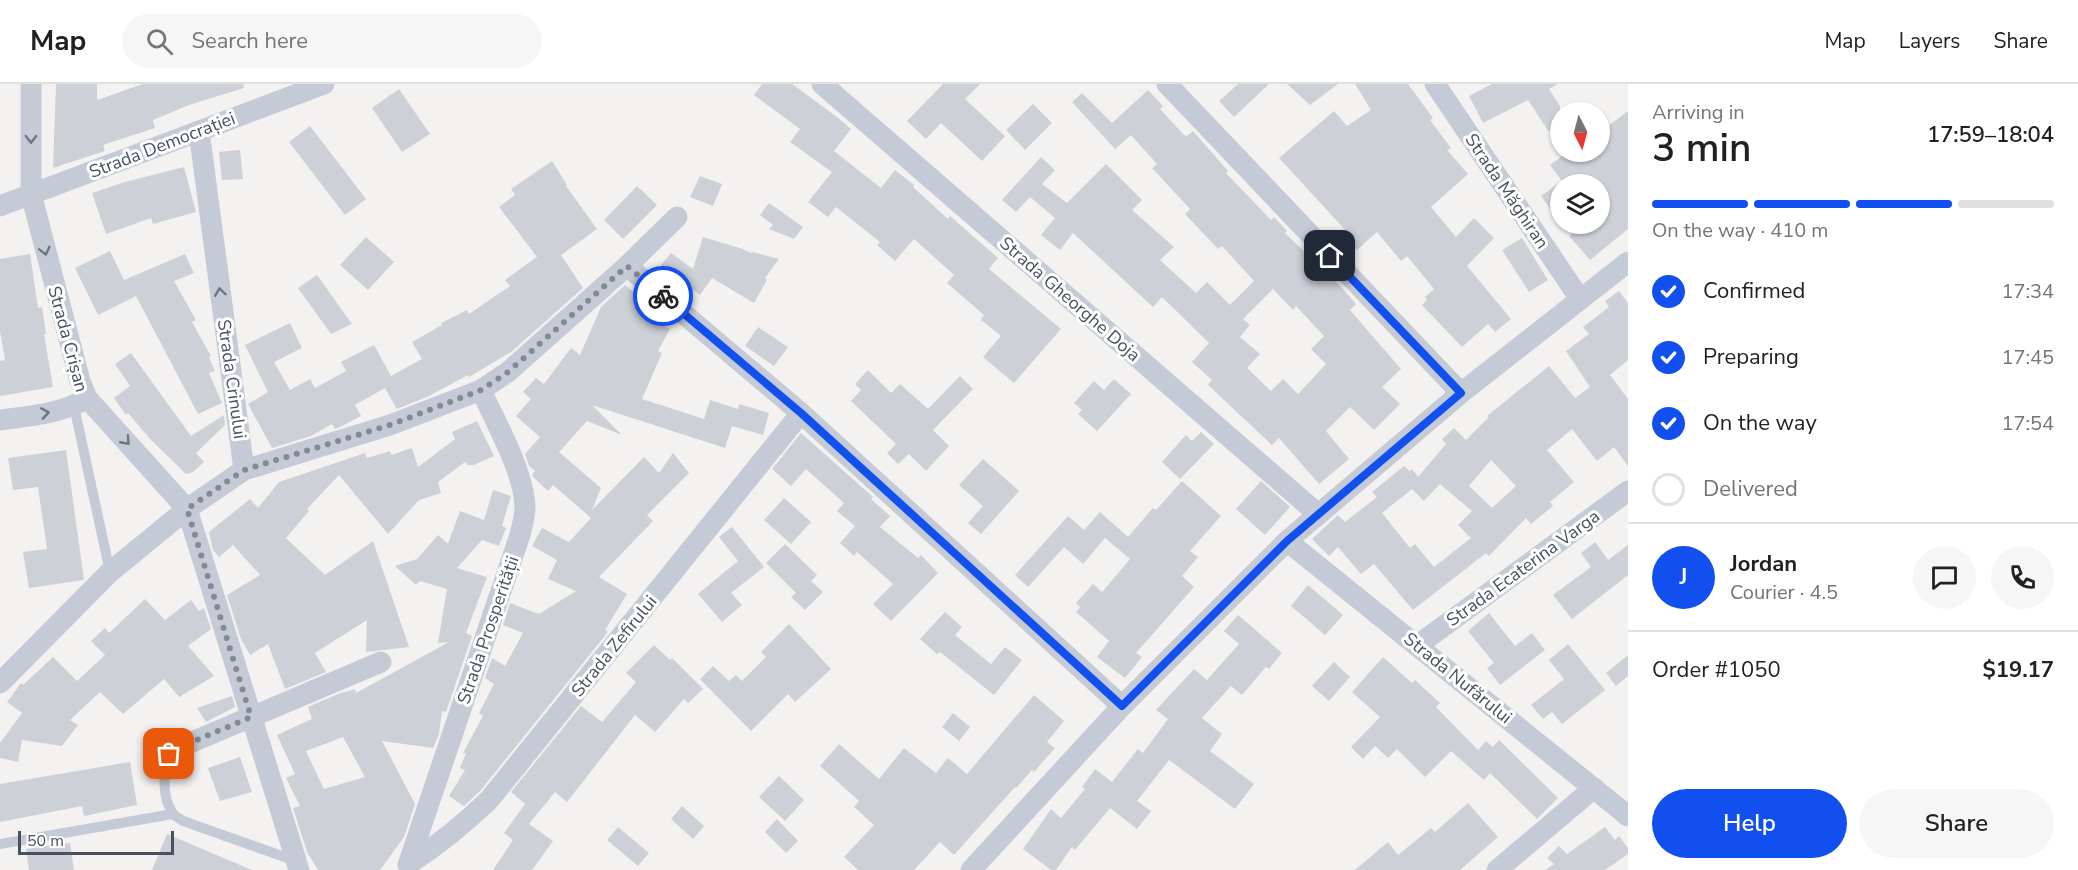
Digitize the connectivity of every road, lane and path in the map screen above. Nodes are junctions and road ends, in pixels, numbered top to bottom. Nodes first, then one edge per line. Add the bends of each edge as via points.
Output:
1 (31, 84) edge
2 (324, 84) edge
3 (822, 84) edge
4 (1167, 84) edge
5 (1435, 84) edge
6 (199, 131) junction
7 (31, 194) junction
8 (0, 206) edge
9 (677, 217) dead end
10 (1628, 262) edge
11 (627, 266) junction
12 (1580, 299) junction
13 (481, 390) junction
14 (1461, 393) junction
15 (80, 402) junction
16 (801, 413) junction
17 (0, 420) edge
18 (244, 470) junction
19 (1628, 491) edge
20 (187, 509) junction
21 (1318, 514) junction
22 (1287, 541) junction
23 (110, 572) junction
24 (1418, 645) junction
25 (381, 662) dead end
26 (0, 683) edge
27 (1122, 706) junction
28 (251, 717) junction
29 (169, 754) joint
30 (1594, 788) junction
31 (173, 814) junction
32 (1628, 816) edge
33 (0, 844) edge
34 (297, 866) edge
35 (407, 866) edge
36 (971, 870) edge
37 (1497, 870) edge

1 -> 7 street, Strada Crișan
2 - 6 street, Strada Democrației
3 - 21 street, Strada Gheorghe Doja
4 - 14 street
5 - 12 street, Strada Măghiran
6 - 7 street, Strada Democrației
18 -> 6 street, Strada Crinului
7 - 8 street, Strada Democrației
7 -> 15 street, Strada Crișan
9 - 11 street
10 - 12 street
11 - 13 street via 508,372
11 - 16 street
12 - 14 street
13 - 18 street via 390,425
13 - 35 street, Strada Prosperității via 515,465 525,508 520,535
14 - 21 street
17 -> 15 street, Strada Crișan
15 -> 20 street
15 - 23 lane
16 - 27 street
16 - 35 street, Strada Zefirului via 489,800 452,834
18 - 20 street
19 - 24 street, Strada Ecaterina Varga
20 - 23 street
20 - 28 street
21 - 22 street
22 - 24 street, Strada Nufărului
22 - 27 street
23 - 26 street
24 - 30 street, Strada Nufărului
25 - 28 street
27 - 36 street
28 - 29 street
28 - 34 street
29 - 31 lane via 164,779
30 - 32 street, Strada Nufărului
30 - 37 street
31 - 33 lane
31 - 34 lane

